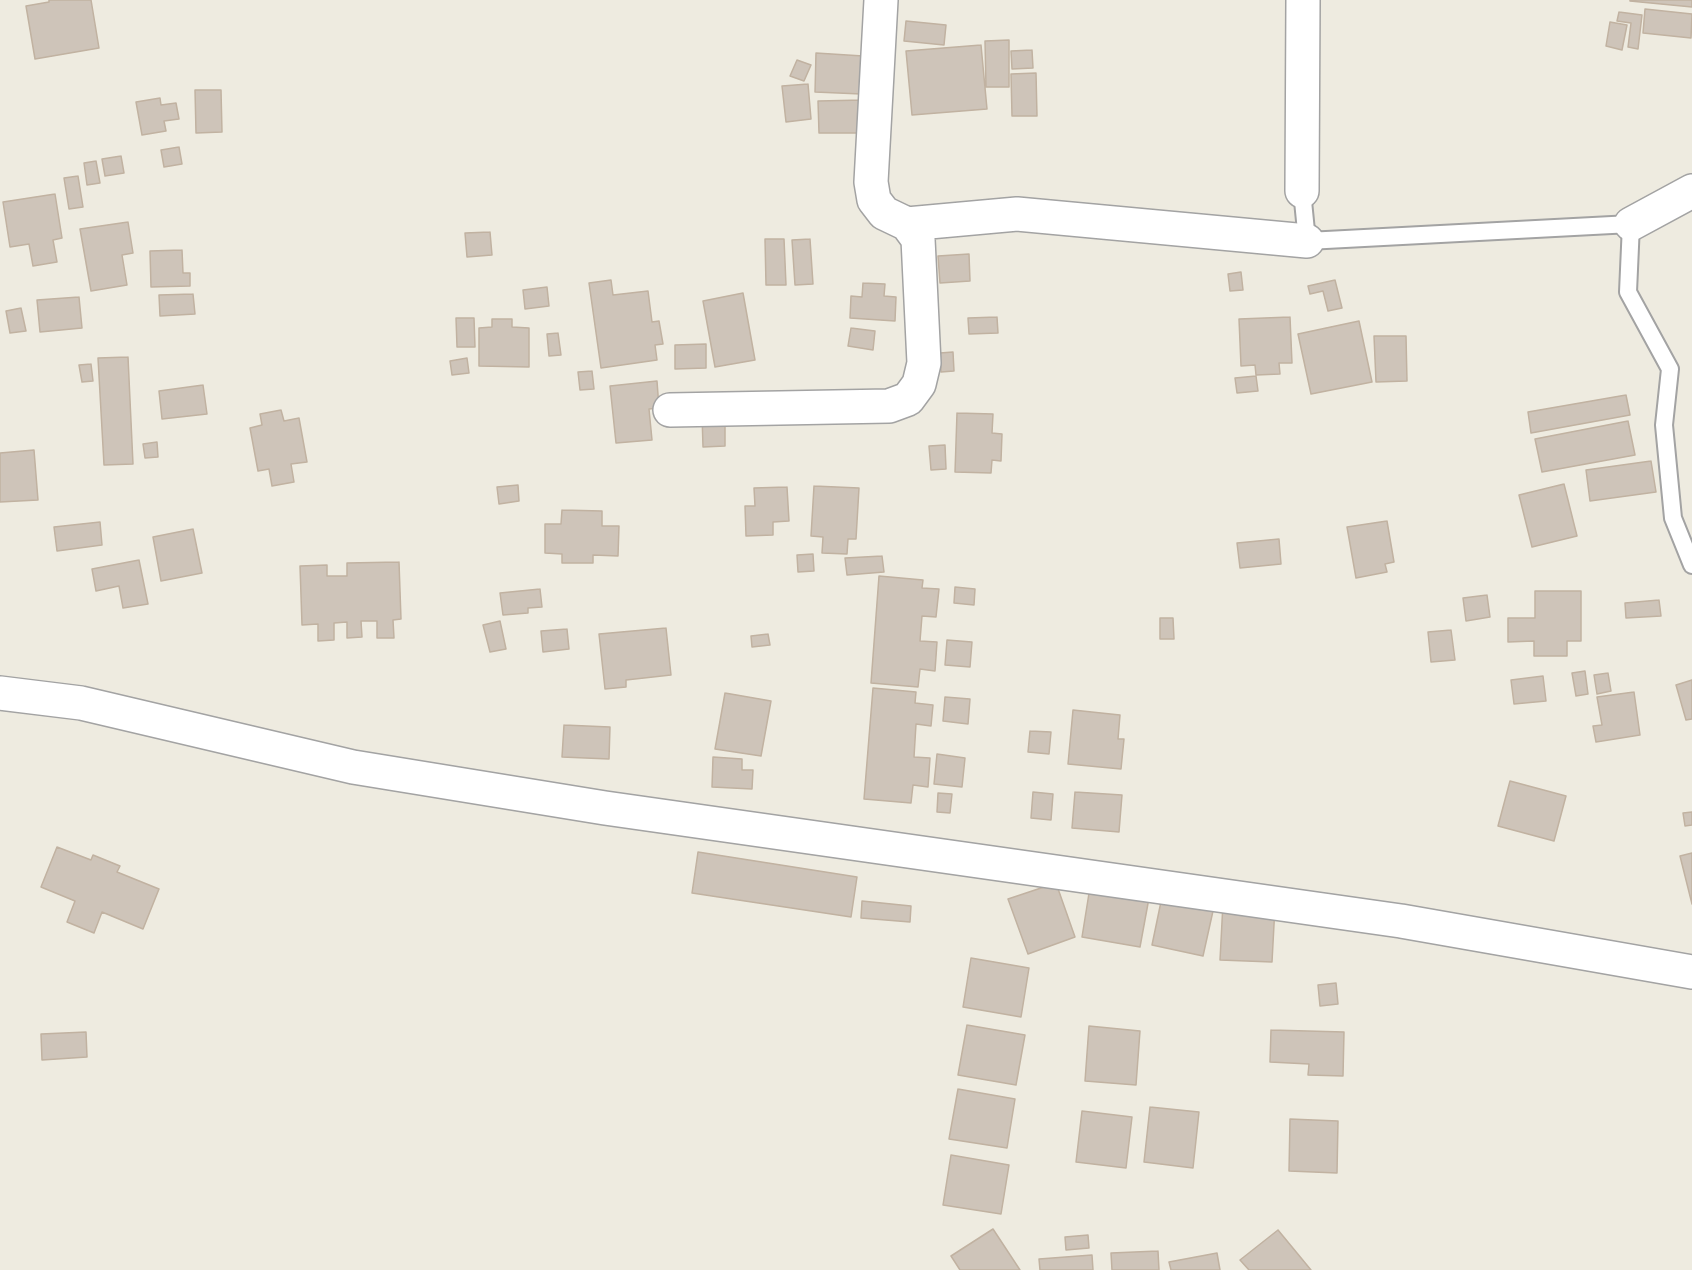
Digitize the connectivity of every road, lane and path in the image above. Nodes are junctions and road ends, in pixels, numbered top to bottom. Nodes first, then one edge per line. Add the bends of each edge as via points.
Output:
1 (881, 0) edge
2 (1303, 0) edge
3 (1302, 191) joint
4 (1692, 191) edge
5 (907, 224) junction
6 (1631, 224) junction
7 (1307, 241) junction
8 (670, 410) dead end
9 (1692, 565) edge
10 (0, 693) edge
11 (1692, 972) edge

1 - 5 street via 871,183 874,200 884,213
2 - 3 street
3 - 7 lane
4 - 6 street
5 - 7 street via 1017,214
5 - 8 street via 918,239 924,363 919,384 908,399 889,406
6 - 7 lane
6 - 9 lane via 1628,292 1670,369 1664,425 1673,518
10 - 11 street via 81,703 364,769 605,808 1401,921

